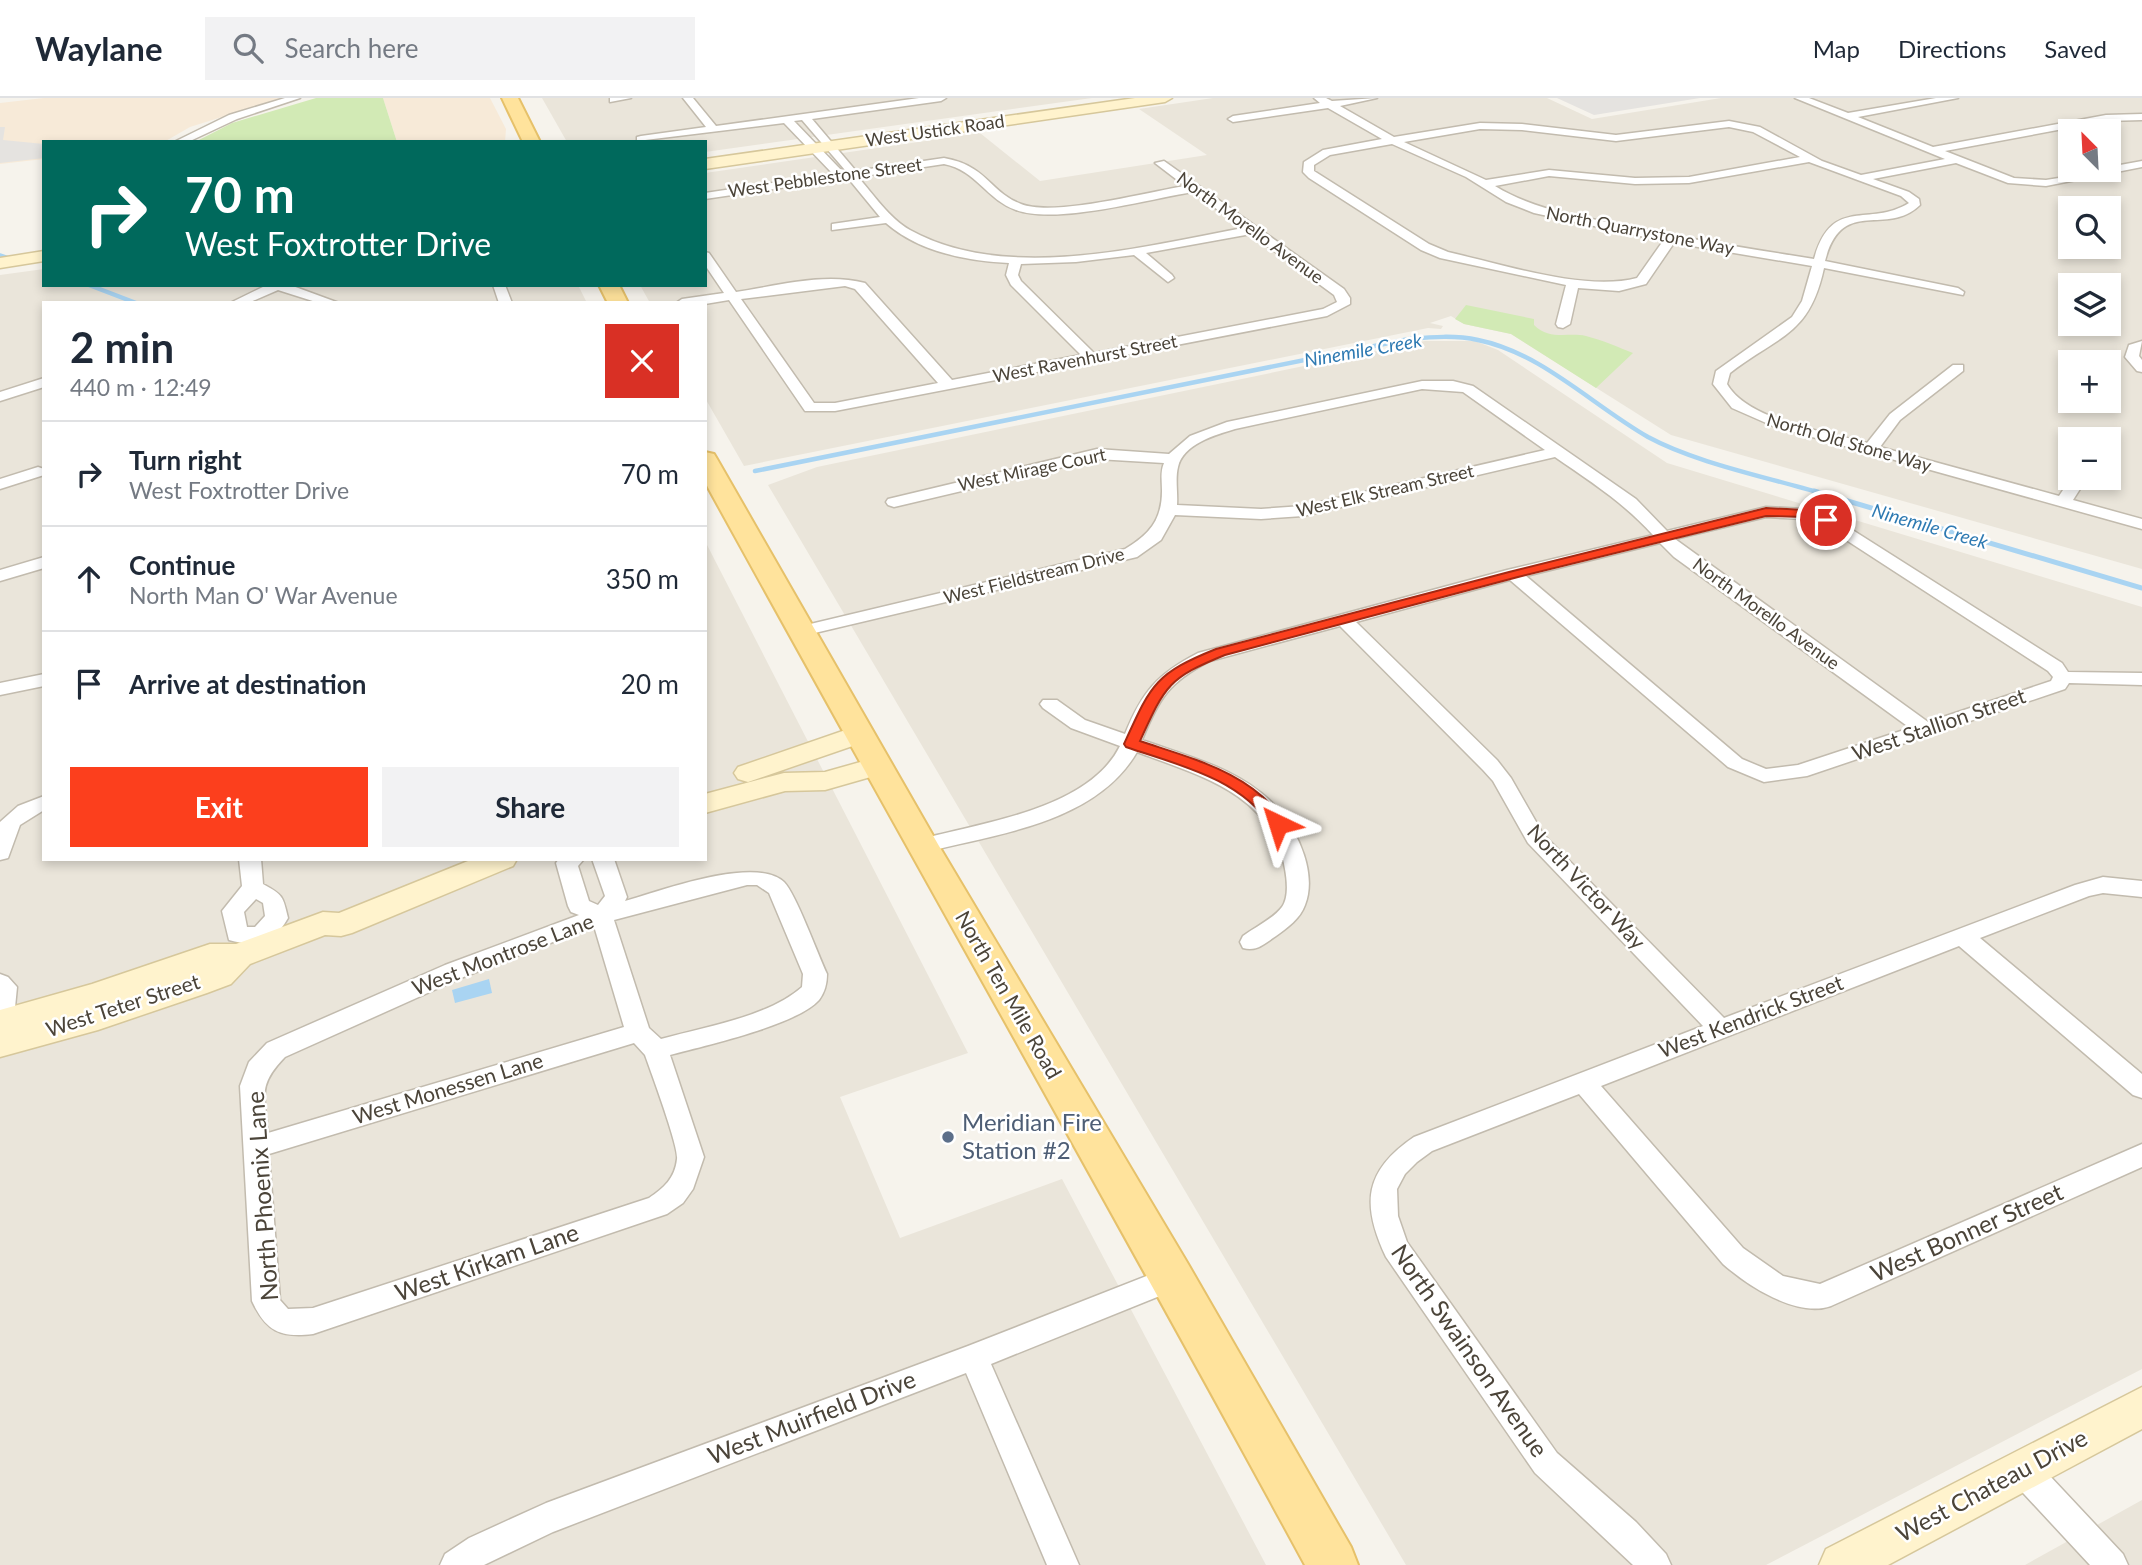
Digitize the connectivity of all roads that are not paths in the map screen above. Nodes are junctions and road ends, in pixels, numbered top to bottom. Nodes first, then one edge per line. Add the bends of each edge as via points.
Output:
1 (295, 98) edge
2 (510, 98) edge
3 (626, 98) edge
4 (688, 98) edge
5 (941, 98) edge
6 (1165, 98) edge
7 (1372, 98) edge
8 (1800, 98) edge
9 (1917, 98) edge
10 (1953, 98) edge
11 (614, 100) edge
12 (1325, 101) edge
13 (1928, 102) junction
14 (1846, 116) junction
15 (805, 117) junction
16 (2142, 117) edge
17 (1234, 118) dead end
18 (786, 119) junction
19 (713, 129) junction
20 (641, 139) dead end
21 (183, 140) edge
22 (531, 140) edge
23 (1391, 140) junction
24 (830, 146) junction
25 (812, 148) junction
26 (1932, 150) junction
27 (1810, 159) junction
28 (1954, 160) junction
29 (1160, 163) dead end
30 (707, 164) edge
31 (2142, 164) edge
32 (850, 174) junction
33 (1859, 178) junction
34 (1485, 184) junction
35 (1195, 188) junction
36 (707, 196) edge
37 (890, 219) junction
38 (836, 227) dead end
39 (1253, 230) junction
40 (1670, 239) junction
41 (1135, 250) junction
42 (42, 257) edge
43 (707, 259) edge
44 (1016, 260) junction
45 (0, 263) edge
46 (1819, 264) junction
47 (1168, 278) dead end
48 (1573, 284) junction
49 (272, 287) edge
50 (283, 287) edge
51 (1339, 292) joint
52 (1958, 292) dead end
53 (734, 298) junction
54 (719, 299) junction
55 (241, 301) edge
56 (327, 301) edge
57 (694, 301) edge
58 (707, 305) edge
59 (1563, 324) dead end
60 (2142, 345) edge
61 (1091, 358) junction
62 (1958, 368) dead end
63 (2142, 368) edge
64 (42, 383) edge
65 (949, 386) junction
66 (0, 397) edge
67 (1870, 450) junction
68 (1556, 452) junction
69 (1173, 459) junction
70 (707, 463) edge
71 (38, 472) dead end
72 (0, 484) edge
73 (2072, 490) edge
74 (894, 502) dead end
75 (2063, 503) junction
76 (1170, 510) junction
77 (2142, 524) edge
78 (1661, 537) junction
79 (42, 563) edge
80 (1513, 574) junction
81 (0, 576) edge
82 (1343, 620) junction
83 (802, 631) junction
84 (2063, 677) junction
85 (42, 680) edge
86 (2142, 680) edge
87 (0, 689) edge
88 (1050, 704) dead end
89 (1925, 729) junction
90 (860, 734) junction
91 (1132, 744) junction
92 (878, 766) junction
93 (707, 784) edge
94 (707, 803) edge
95 (41, 804) edge
96 (922, 846) junction
97 (0, 853) edge
98 (250, 861) edge
99 (447, 861) edge
100 (497, 861) edge
101 (570, 861) edge
102 (604, 861) edge
103 (2134, 887) edge
104 (253, 888) junction
105 (602, 916) junction
106 (323, 923) junction
107 (1962, 936) junction
108 (1251, 942) dead end
109 (255, 946) junction
110 (0, 983) edge
111 (1720, 1029) junction
112 (0, 1032) edge
113 (638, 1032) junction
114 (656, 1050) junction
115 (258, 1069) joint
116 (1583, 1082) junction
117 (2142, 1088) edge
118 (258, 1147) junction
119 (2142, 1155) edge
120 (1388, 1176) joint
121 (1172, 1278) junction
122 (279, 1321) joint
123 (974, 1357) junction
124 (2142, 1407) edge
125 (2024, 1469) junction
126 (456, 1565) edge
127 (1063, 1565) edge
128 (1334, 1565) edge
129 (1655, 1565) edge
130 (1842, 1565) edge
131 (2112, 1565) edge

1 - 21 street via 233,117
2 - 22 main road
3 - 11 street
4 - 19 street
5 - 15 street
6 - 24 street, West Ustick Road
7 - 12 street
8 - 14 street
9 - 13 street
10 - 13 street
12 - 17 street
12 - 23 street, North Quarrystone Way
13 - 14 street
14 - 26 street
15 - 18 street
15 - 24 street
16 - 26 street via 2106,118
18 - 19 street
18 - 25 street
19 - 20 street
23 - 27 street, North Old Stone Way via 1498,125 1616,138 1729,124 1766,133
23 - 34 street, North Quarrystone Way
23 - 48 street, North Old Stone Way via 1327,152 1311,160 1307,168 1434,251
24 - 25 street, West Ustick Road
24 - 32 street via 852,170
25 - 30 street, West Ustick Road
25 - 32 street via 836,172
26 - 28 street
27 - 33 street, North Old Stone Way
27 - 34 street via 1689,180 1635,181 1549,173
28 - 31 street via 2025,183
28 - 33 street
29 - 35 street, North Morello Avenue
32 - 35 street, West Pebblestone Street via 944,161 966,164 1013,205 1052,211
32 - 36 street, West Pebblestone Street
32 - 37 street
33 - 46 street, North Old Stone Way via 1905,194 1914,205 1836,227
34 - 40 street, North Quarrystone Way via 1538,211
35 - 39 street, North Morello Avenue
37 - 38 street
37 - 44 street via 928,243 971,255
39 - 41 street
39 - 51 street, North Morello Avenue
40 - 46 street, North Quarrystone Way
40 - 48 street via 1642,281 1606,288
41 - 44 street
41 - 47 street
42 - 45 street
43 - 53 street
44 - 61 street via 1015,282
46 - 52 street, North Quarrystone Way
46 - 67 street, North Old Stone Way via 1797,320 1729,366 1720,384 1738,405 1762,418
48 - 59 street
49 - 55 street
50 - 56 street
51 - 61 street, West Ravenhurst Street via 1343,304 1327,312
53 - 54 street
53 - 65 street via 827,283 860,286
53 - 65 street, West Ravenhurst Street via 810,408
54 - 57 street
54 - 58 street
60 - 63 street via 2134,348 2132,358
61 - 65 street, West Ravenhurst Street
62 - 67 street via 1895,417
64 - 66 street
67 - 75 street, North Old Stone Way
68 - 69 street, North Morello Avenue via 1468,389 1437,384 1218,429 1195,439
68 - 76 street, West Elk Stream Street via 1303,510 1261,514
68 - 78 street, North Morello Avenue via 1630,502 1650,519
69 - 74 street, West Mirage Court via 1097,454
69 - 76 street
70 - 83 main road, North Ten Mile Road
71 - 72 street
73 - 75 street
75 - 77 street, North Old Stone Way
76 - 83 street, West Fieldstream Drive via 1154,538 1115,559
78 - 80 street
78 - 84 street via 1766,512 1786,511 1826,520 2055,667
78 - 89 street, North Morello Avenue
79 - 81 street
80 - 82 street
80 - 89 street, West Stallion Street via 1735,763 1764,776 1800,771
82 - 91 street via 1220,652 1189,665 1154,694
82 - 111 street, North Victor Way via 1490,765 1535,838
83 - 90 main road, North Ten Mile Road
84 - 86 street
84 - 89 street, West Stallion Street via 2059,685
85 - 87 street
88 - 91 street via 1078,724
90 - 92 main road, North Ten Mile Road
90 - 93 street
91 - 96 street via 1109,776 1072,801
91 - 108 street via 1240,785 1268,809 1287,838 1297,872 1293,907
92 - 94 street via 825,781 784,782
92 - 96 main road, North Ten Mile Road
95 - 97 street via 16,817 2,832
96 - 121 main road, North Ten Mile Road
98 - 104 street
99 - 106 street, West Teter Street via 330,908
100 - 106 street, West Teter Street via 341,925
101 - 105 street via 579,906
102 - 105 street via 616,897
103 - 107 street, West Kendrick Street via 2103,885 2083,890
104 - 109 street via 233,911 237,934
104 - 109 street via 272,899 277,918
105 - 113 street
105 - 114 street, West Montrose Lane via 735,879 762,878 778,888 816,974 810,995 789,1009
105 - 115 street, West Montrose Lane via 457,970 310,1034 276,1050
106 - 109 street, West Teter Street
107 - 111 street, West Kendrick Street
107 - 117 street
109 - 112 street, West Teter Street via 219,975 195,984 97,1017
110 - 112 street via 5,987
111 - 116 street, West Kendrick Street
113 - 114 street
113 - 118 street, West Monessen Lane
114 - 122 street, West Kirkam Lane via 691,1157 674,1195 658,1206 313,1321
115 - 118 street, North Phoenix Lane via 252,1086
116 - 119 street, West Bonner Street via 1733,1256 1758,1278 1789,1292 1821,1297
116 - 120 street, West Kendrick Street via 1423,1144 1402,1157
118 - 122 street, North Phoenix Lane via 266,1301
120 - 129 street, North Swainson Avenue via 1382,1199 1384,1224 1396,1249 1546,1463
121 - 123 street, West Muirfield Drive
121 - 128 main road, North Ten Mile Road
123 - 126 street, West Muirfield Drive via 546,1519
123 - 127 street
124 - 125 street, West Chateau Drive
125 - 130 street, West Chateau Drive
125 - 131 street

